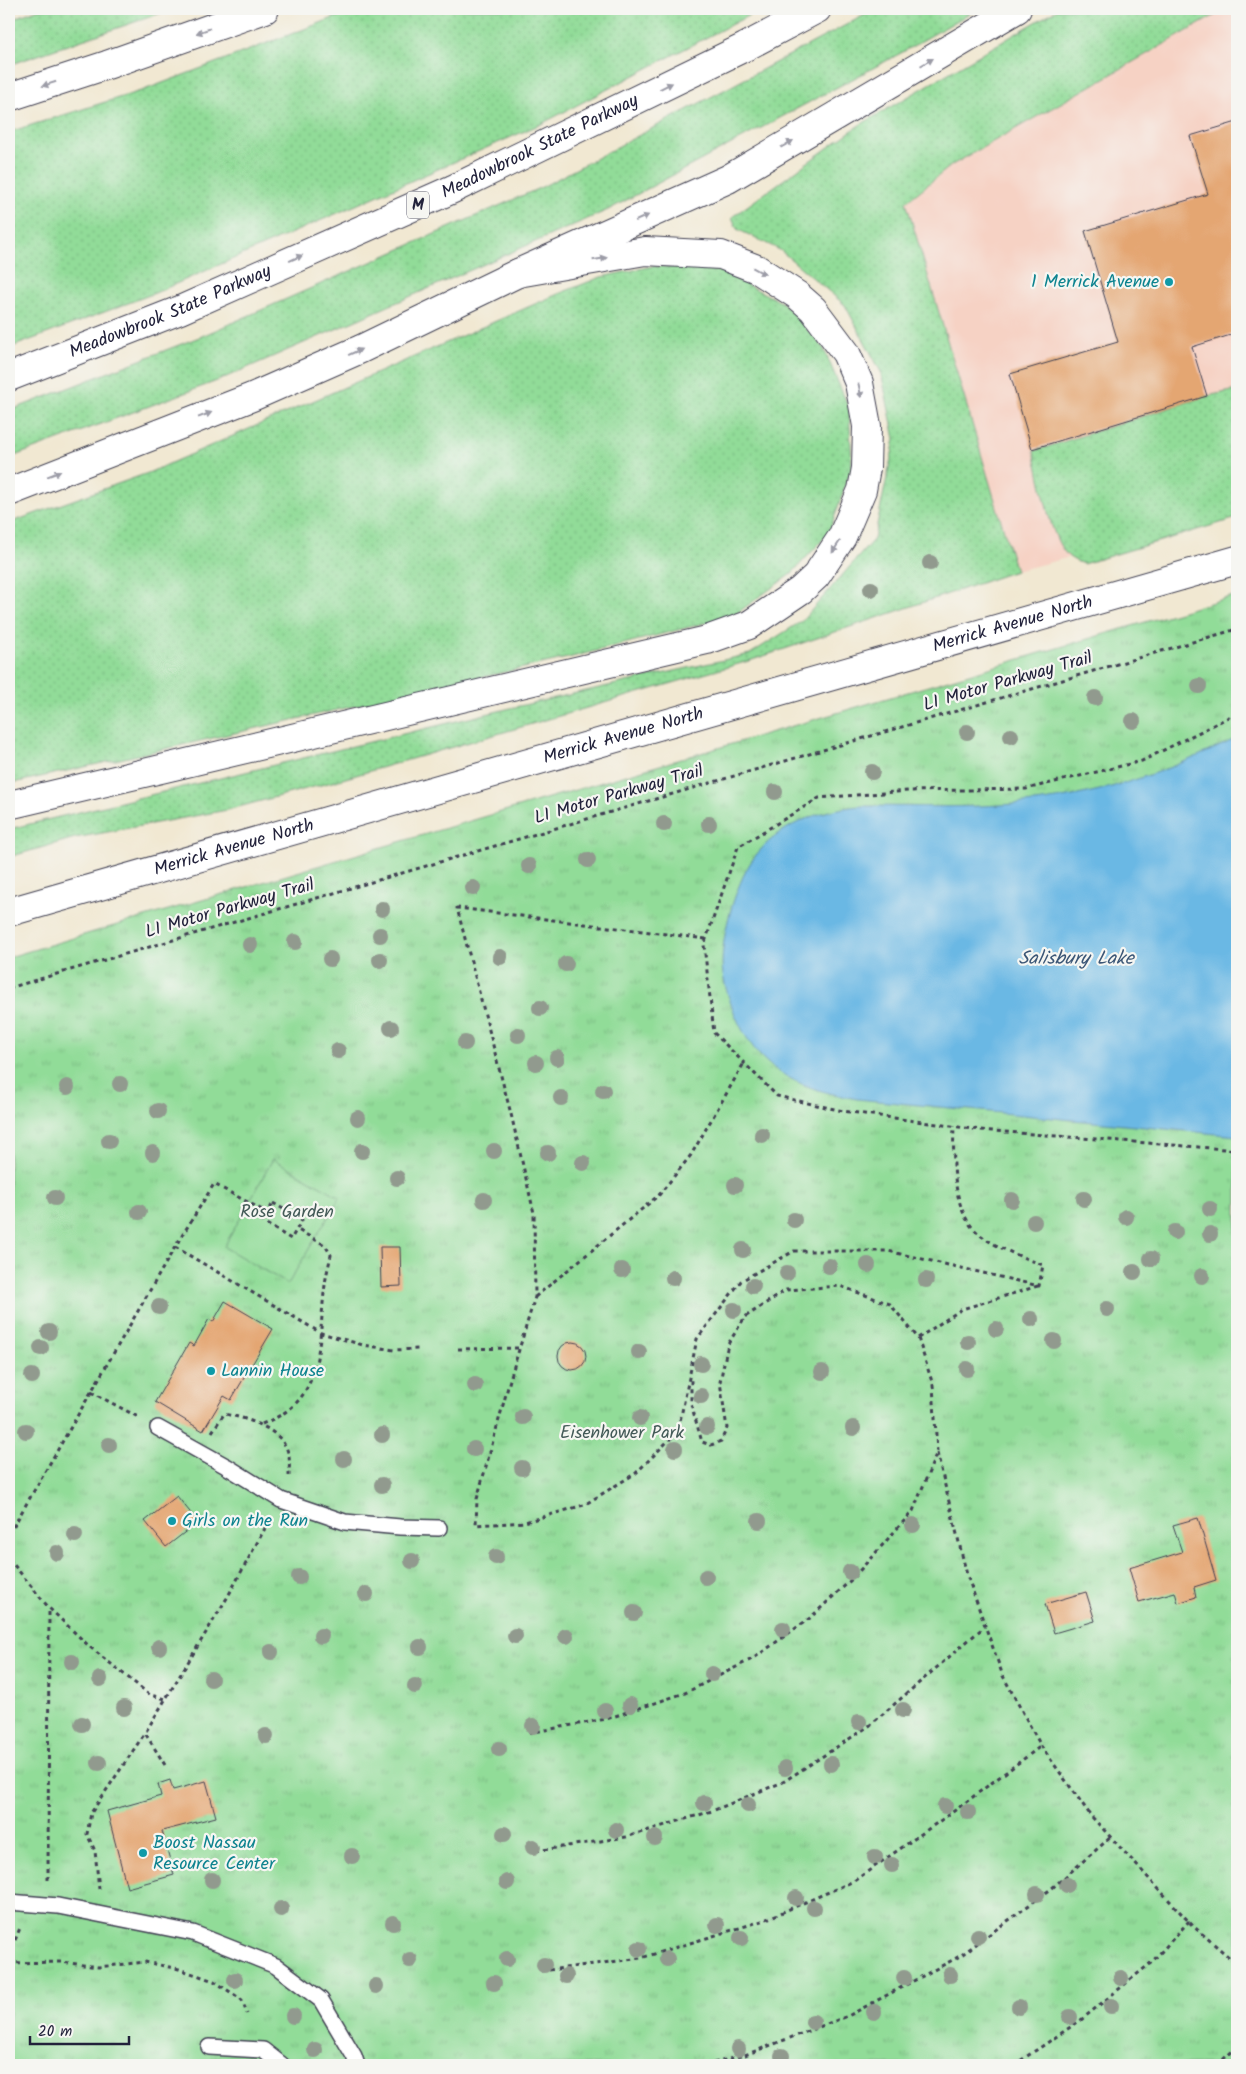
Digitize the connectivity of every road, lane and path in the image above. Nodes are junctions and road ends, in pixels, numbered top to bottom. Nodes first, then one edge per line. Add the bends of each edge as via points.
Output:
1 (265, 9) edge
2 (817, 9) edge
3 (1017, 9) edge
4 (9, 97) edge
5 (518, 273) junction
6 (9, 377) edge
7 (9, 492) edge
8 (1237, 560) edge
9 (1237, 629) edge
10 (1237, 713) edge
11 (9, 805) edge
12 (9, 912) edge
13 (706, 939) junction
14 (9, 988) edge
15 (744, 1063) junction
16 (954, 1126) junction
17 (1237, 1150) edge
18 (268, 1212) junction
19 (296, 1229) junction
20 (175, 1247) junction
21 (1039, 1286) junction
22 (535, 1297) junction
23 (321, 1333) junction
24 (918, 1338) junction
25 (519, 1348) junction
26 (420, 1349) dead end
27 (458, 1350) dead end
28 (690, 1371) junction
29 (90, 1392) junction
30 (261, 1424) junction
31 (158, 1428) joint
32 (199, 1451) junction
33 (937, 1452) junction
34 (280, 1500) junction
35 (439, 1528) dead end
36 (9, 1534) edge
37 (9, 1559) edge
38 (49, 1608) junction
39 (985, 1626) junction
40 (166, 1699) junction
41 (145, 1733) junction
42 (529, 1733) dead end
43 (1041, 1746) junction
44 (165, 1765) dead end
45 (1111, 1837) junction
46 (536, 1851) dead end
47 (48, 1885) dead end
48 (99, 1890) dead end
49 (9, 1902) edge
50 (1189, 1922) junction
51 (22, 1923) dead end
52 (9, 1955) edge
53 (9, 1963) edge
54 (1237, 1964) edge
55 (541, 1972) dead end
56 (247, 2014) dead end
57 (209, 2047) dead end
58 (1237, 2047) edge
59 (282, 2065) edge
60 (357, 2065) edge
61 (706, 2065) edge
62 (1014, 2065) edge
63 (1217, 2065) edge

1 -> 4 main road
6 -> 2 main road, Meadowbrook State Parkway / M via 180,310 453,189
5 -> 3 main road via 728,179
7 -> 5 main road via 252,397 361,349
5 -> 11 main road via 645,252 721,255 757,269 813,309 846,353 859,383 867,426 862,490 842,537 816,576 749,625 706,640
8 - 12 main road, Merrick Avenue North
9 - 14 path, LI Motor Parkway Trail
10 - 13 path via 1142,761 1026,789 908,791 818,798 738,847
13 - 15 path via 704,945 714,1033
13 - 22 path via 457,908 512,1114 534,1213
15 - 16 path via 777,1096 843,1112
15 - 22 path via 691,1155 659,1195
16 - 17 path
16 - 21 path via 953,1158 960,1206 972,1228 995,1244 1043,1266
18 - 19 path via 273,1204 302,1220
18 - 19 path via 263,1222 291,1239
18 - 20 path via 214,1184
19 - 23 path via 325,1245 331,1255
20 - 23 path
20 - 29 path
21 - 24 path via 962,1309
21 - 28 path via 888,1251 794,1251 741,1281 697,1339
22 - 25 path
23 - 26 path via 363,1345 394,1350
23 - 30 path via 312,1375 302,1396 280,1417
24 - 28 path via 890,1304 840,1286 786,1290 745,1317 728,1344 720,1382 727,1428 721,1441 711,1445 702,1442 691,1404
24 - 33 path via 933,1385
25 - 27 path
25 - 28 path via 477,1499 476,1525 525,1522 584,1505 636,1473 678,1431
29 - 31 path
29 - 36 path
30 - 32 path via 224,1414
30 - 34 path via 277,1435 289,1455 289,1479
31 - 32 lane
32 - 34 lane
33 - 39 path via 967,1575
33 - 42 path via 913,1511 852,1579 810,1618 754,1658 685,1693 606,1719
34 - 35 lane via 345,1522
34 - 40 path via 227,1598
37 - 38 path
38 - 40 path via 150,1696
38 - 47 path
39 - 43 path via 1003,1676
39 - 46 path via 868,1726 782,1782 712,1811 626,1837
40 - 41 path
41 - 44 path
41 - 48 path via 91,1813 87,1834 95,1852
43 - 45 path via 1091,1816
43 - 55 path via 854,1881 762,1921 641,1958
45 - 50 path
45 - 61 path via 1051,1890 960,1956 848,2016 745,2056
49 - 60 lane via 58,1906 194,1933 276,1966 321,2000
50 - 54 path
50 - 62 path via 1152,1962 1081,2020
51 - 52 path
53 - 56 path via 62,1962 98,1967 145,1962 179,1969 214,1981 242,2000
57 - 59 lane via 263,2050
58 - 63 path

